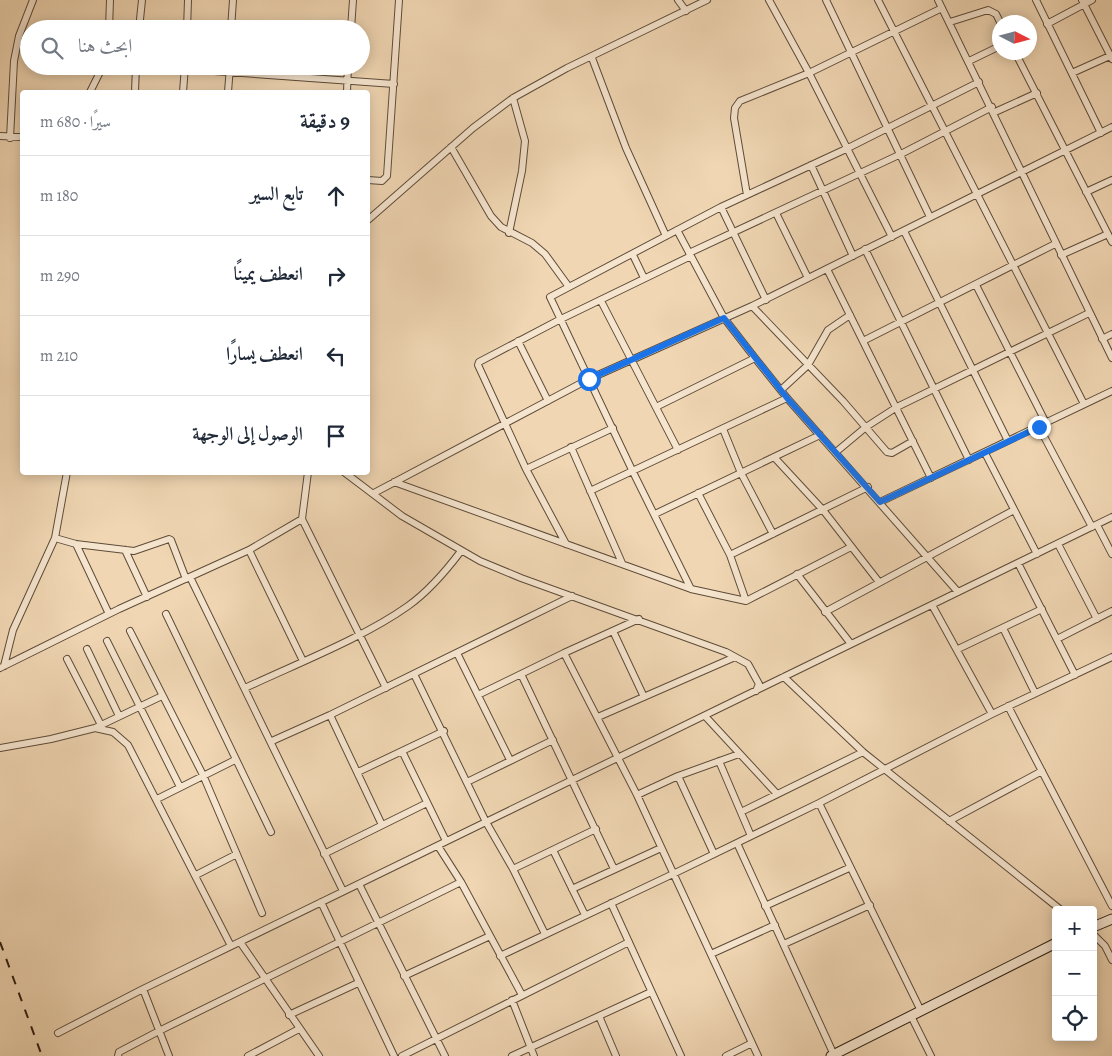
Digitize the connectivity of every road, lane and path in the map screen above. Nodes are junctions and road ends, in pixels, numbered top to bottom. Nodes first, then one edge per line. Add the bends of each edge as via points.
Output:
1 (34, 0) edge
2 (110, 0) edge
3 (142, 0) edge
4 (188, 0) edge
5 (232, 0) edge
6 (353, 0) edge
7 (399, 0) edge
8 (678, 0) edge
9 (707, 0) edge
10 (769, 0) edge
11 (826, 0) edge
12 (878, 0) edge
13 (1036, 0) edge
14 (1092, 0) edge
15 (941, 2) edge
16 (1083, 2) edge
17 (686, 11) junction
18 (996, 15) edge
19 (26, 20) edge
20 (109, 20) edge
21 (140, 20) edge
22 (187, 20) edge
23 (232, 20) edge
24 (352, 20) edge
25 (950, 22) junction
26 (1048, 24) junction
27 (894, 31) junction
28 (20, 36) edge
29 (992, 50) edge
30 (850, 51) junction
31 (1111, 56) edge
32 (592, 58) junction
33 (1020, 60) edge
34 (969, 61) junction
35 (809, 72) junction
36 (1072, 74) junction
37 (98, 75) edge
38 (136, 75) edge
39 (184, 75) edge
40 (229, 75) edge
41 (288, 75) edge
42 (347, 75) edge
43 (347, 81) junction
44 (979, 82) junction
45 (394, 84) junction
46 (91, 90) edge
47 (135, 90) edge
48 (183, 90) edge
49 (228, 90) edge
50 (346, 90) edge
51 (1036, 93) junction
52 (513, 98) junction
53 (932, 105) junction
54 (994, 110) junction
55 (888, 127) junction
56 (1112, 128) edge
57 (946, 131) junction
58 (1101, 133) junction
59 (0, 136) edge
60 (20, 137) edge
61 (10, 138) junction
62 (451, 147) junction
63 (846, 148) junction
64 (1066, 151) junction
65 (901, 154) junction
66 (811, 165) junction
67 (860, 173) junction
68 (1024, 173) junction
69 (370, 180) edge
70 (1112, 180) edge
71 (822, 191) junction
72 (1086, 192) junction
73 (977, 194) junction
74 (747, 195) junction
75 (721, 207) junction
76 (776, 213) junction
77 (930, 217) junction
78 (370, 218) edge
79 (677, 230) junction
80 (904, 231) junction
81 (509, 233) junction
82 (733, 234) junction
83 (1108, 234) junction
84 (666, 236) junction
85 (892, 237) junction
86 (1112, 242) edge
87 (1056, 244) junction
88 (865, 249) junction
89 (633, 255) junction
90 (690, 255) junction
91 (1061, 255) junction
92 (853, 256) junction
93 (1013, 266) junction
94 (827, 269) junction
95 (644, 278) junction
96 (808, 278) junction
97 (976, 285) junction
98 (569, 287) junction
99 (766, 300) junction
100 (601, 301) junction
101 (938, 303) junction
102 (752, 306) junction
103 (1089, 313) junction
104 (850, 315) junction
105 (724, 318) junction
106 (560, 320) junction
107 (900, 322) junction
108 (1047, 333) junction
109 (1112, 334) edge
110 (1102, 339) junction
111 (863, 341) junction
112 (518, 342) junction
113 (1010, 352) junction
114 (755, 358) junction
115 (1112, 358) edge
116 (630, 360) junction
117 (808, 366) junction
118 (974, 371) junction
119 (589, 379) junction
120 (935, 389) junction
121 (781, 390) junction
122 (1112, 391) edge
123 (787, 398) junction
124 (548, 401) junction
125 (1084, 404) junction
126 (656, 407) junction
127 (897, 408) junction
128 (504, 423) junction
129 (1046, 424) junction
130 (866, 426) junction
131 (1039, 427) junction
132 (613, 428) junction
133 (723, 429) junction
134 (820, 435) junction
135 (913, 440) junction
136 (1008, 441) junction
137 (571, 448) junction
138 (678, 450) junction
139 (836, 452) junction
140 (985, 453) junction
141 (774, 457) junction
142 (969, 460) junction
143 (526, 469) junction
144 (632, 472) junction
145 (741, 473) junction
146 (66, 475) edge
147 (308, 475) edge
148 (348, 475) edge
149 (931, 478) junction
150 (394, 482) junction
151 (868, 488) junction
152 (590, 491) junction
153 (374, 493) junction
154 (698, 493) junction
155 (880, 502) junction
156 (823, 510) junction
157 (1014, 510) junction
158 (655, 514) junction
159 (1112, 517) edge
160 (302, 519) junction
161 (1094, 526) junction
162 (773, 534) junction
163 (55, 538) junction
164 (76, 544) junction
165 (566, 544) junction
166 (1058, 544) junction
167 (851, 546) junction
168 (125, 550) junction
169 (249, 550) junction
170 (461, 551) junction
171 (1036, 554) junction
172 (1112, 554) edge
173 (730, 555) junction
174 (928, 556) junction
175 (622, 563) junction
176 (1018, 563) junction
177 (797, 574) junction
178 (188, 578) junction
179 (879, 582) junction
180 (691, 589) junction
181 (958, 592) junction
182 (572, 596) junction
183 (147, 597) junction
184 (746, 600) junction
185 (932, 605) junction
186 (1042, 609) junction
187 (1112, 611) edge
188 (825, 612) junction
189 (110, 614) junction
190 (166, 614) dead end
191 (1097, 619) junction
192 (639, 620) junction
193 (1003, 628) junction
194 (130, 631) dead end
195 (613, 631) junction
196 (360, 633) junction
197 (1058, 639) junction
198 (108, 640) dead end
199 (851, 644) junction
200 (87, 649) dead end
201 (958, 649) junction
202 (457, 653) junction
203 (564, 653) junction
204 (735, 656) junction
205 (1112, 657) edge
206 (67, 659) dead end
207 (303, 661) junction
208 (2, 667) edge
209 (414, 674) junction
210 (521, 674) junction
211 (1075, 675) junction
212 (784, 677) junction
213 (245, 688) junction
214 (386, 688) junction
215 (756, 690) junction
216 (1035, 693) junction
217 (478, 695) junction
218 (162, 696) junction
219 (644, 697) junction
220 (1008, 706) junction
221 (139, 707) junction
222 (992, 714) junction
223 (330, 715) junction
224 (119, 716) junction
225 (705, 716) junction
226 (598, 718) junction
227 (98, 726) junction
228 (444, 731) junction
229 (553, 740) junction
230 (272, 741) junction
231 (0, 748) edge
232 (402, 751) junction
233 (863, 752) junction
234 (739, 754) junction
235 (618, 758) junction
236 (235, 760) junction
237 (510, 760) junction
238 (719, 761) junction
239 (885, 767) junction
240 (1042, 771) junction
241 (358, 772) junction
242 (203, 775) junction
243 (678, 776) junction
244 (573, 780) junction
245 (467, 782) junction
246 (180, 787) junction
247 (777, 794) junction
248 (637, 795) junction
249 (157, 799) junction
250 (819, 803) junction
251 (428, 804) junction
252 (741, 812) junction
253 (949, 821) junction
254 (486, 822) junction
255 (382, 825) junction
256 (596, 829) junction
257 (271, 832) dead end
258 (751, 836) junction
259 (446, 841) junction
260 (737, 843) junction
261 (438, 846) junction
262 (661, 848) junction
263 (553, 850) junction
264 (324, 854) junction
265 (714, 854) junction
266 (235, 855) junction
267 (849, 868) junction
268 (513, 869) junction
269 (614, 869) junction
270 (673, 874) junction
271 (196, 875) junction
272 (461, 882) junction
273 (359, 884) junction
274 (572, 889) junction
275 (343, 892) junction
276 (321, 902) junction
277 (611, 903) junction
278 (870, 905) junction
279 (765, 906) junction
280 (1056, 906) edge
281 (1112, 906) edge
282 (262, 913) dead end
283 (585, 915) junction
284 (1112, 919) edge
285 (379, 923) junction
286 (775, 925) junction
287 (1097, 925) edge
288 (545, 934) junction
289 (490, 936) junction
290 (1097, 938) edge
291 (240, 942) junction
292 (340, 942) junction
293 (629, 942) junction
294 (784, 944) junction
295 (1052, 945) edge
296 (231, 946) junction
297 (711, 954) junction
298 (500, 956) junction
299 (1112, 960) edge
300 (404, 976) junction
301 (265, 980) junction
302 (358, 982) junction
303 (143, 989) junction
304 (651, 992) junction
305 (522, 995) junction
306 (512, 1000) junction
307 (921, 1010) junction
308 (289, 1015) junction
309 (599, 1016) junction
310 (911, 1016) junction
311 (299, 1030) junction
312 (159, 1031) junction
313 (58, 1033) dead end
314 (436, 1038) junction
315 (752, 1043) junction
316 (530, 1047) junction
317 (832, 1055) edge
318 (118, 1056) edge
319 (169, 1056) edge
320 (248, 1056) edge
321 (319, 1056) edge
322 (394, 1056) edge
323 (402, 1056) edge
324 (444, 1056) edge
325 (512, 1056) edge
326 (534, 1056) edge
327 (616, 1056) edge
328 (681, 1056) edge
329 (726, 1056) edge
330 (758, 1056) edge
331 (931, 1056) edge

1 - 19 street
2 - 20 street
3 - 21 street
4 - 22 street
5 - 23 street
6 - 24 street
7 - 45 street
8 - 17 street
9 - 17 street
10 - 35 street
11 - 30 street
12 - 27 street
13 - 26 street
14 - 16 street
15 - 25 street
15 - 27 street
16 - 26 street
16 - 31 street
17 - 32 street
18 - 25 street via 988,10
25 - 34 street
26 - 36 street
27 - 30 street
27 - 53 street
28 - 61 street via 14,61
29 - 34 street
30 - 35 street
30 - 55 street
31 - 36 street
32 - 52 street
32 - 84 street via 626,148
33 - 51 street
34 - 44 street
35 - 63 street
35 - 74 street via 740,101 735,108 738,153
36 - 58 street
37 - 46 street
38 - 47 street
39 - 48 street
40 - 49 street
41 - 43 street
42 - 43 street
43 - 45 street
43 - 50 street
44 - 53 street
44 - 54 street
45 - 69 street via 387,176 382,181
51 - 54 street
51 - 64 street
52 - 62 street
52 - 81 street via 525,141
53 - 55 street
53 - 57 street
54 - 57 street
54 - 68 street
55 - 63 street
55 - 65 street
56 - 58 street
57 - 65 street
57 - 73 street
58 - 64 street
59 - 61 street
60 - 61 street
62 - 78 street
62 - 81 street via 491,216
63 - 66 street
63 - 67 street
64 - 68 street
64 - 72 street
65 - 67 street
65 - 77 street
66 - 71 street
66 - 74 street
67 - 71 street
67 - 85 street
68 - 73 street
68 - 87 street
70 - 72 street
71 - 76 street
71 - 92 street
72 - 83 street
73 - 77 street
73 - 93 street
74 - 75 street
75 - 79 street
75 - 82 street
76 - 82 street
76 - 96 street
77 - 80 street
79 - 84 street
79 - 90 street
80 - 85 street
80 - 101 street
81 - 98 street via 545,254
82 - 90 street
82 - 99 street
83 - 86 street
83 - 91 street
84 - 89 street
85 - 88 street
87 - 91 street
87 - 93 street
88 - 92 street
88 - 107 street
89 - 95 street
89 - 98 street
90 - 95 street
90 - 105 street
91 - 103 street
92 - 94 street
93 - 97 street
93 - 108 street
94 - 96 street
94 - 104 street
95 - 100 street
96 - 99 street
97 - 101 street
97 - 113 street
98 - 106 street via 550,297
99 - 102 street
100 - 106 street
100 - 116 street
101 - 107 street
101 - 118 street
102 - 105 street
102 - 117 street
103 - 108 street
103 - 110 street
104 - 111 street
104 - 117 street via 828,330
105 - 114 street
105 - 116 street
106 - 112 street
106 - 119 street
107 - 111 street
107 - 120 street
108 - 113 street
108 - 125 street
109 - 110 street
110 - 115 street
111 - 127 street
112 - 124 street
112 - 128 street via 478,365
113 - 118 street
113 - 129 street
114 - 121 street
114 - 126 street
116 - 119 street
116 - 126 street
117 - 121 street
117 - 130 street
118 - 120 street
118 - 136 street
119 - 124 street
119 - 132 street
120 - 127 street
120 - 142 street
121 - 123 street
122 - 125 street
123 - 133 street
123 - 134 street
124 - 128 street
125 - 129 street
126 - 138 street
127 - 130 street
127 - 135 street
128 - 143 street
128 - 150 street
129 - 131 street
130 - 135 street via 887,452 892,453
130 - 139 street
131 - 136 street
131 - 161 street
132 - 137 street
132 - 144 street
133 - 138 street
133 - 145 street
134 - 139 street
134 - 141 street
135 - 149 street
136 - 140 street
137 - 143 street
137 - 152 street
138 - 144 street
139 - 151 street
140 - 142 street
140 - 157 street
141 - 145 street
141 - 156 street
142 - 149 street
143 - 165 street
144 - 152 street
144 - 158 street
145 - 154 street
145 - 162 street
146 - 163 street
147 - 160 street
148 - 153 street
149 - 155 street
150 - 153 street
150 - 165 street
151 - 155 street
151 - 156 street
152 - 175 street
153 - 170 street via 402,516
154 - 158 street
154 - 173 street
155 - 174 street
156 - 162 street
156 - 167 street
157 - 171 street
157 - 174 street
158 - 180 street
159 - 161 street
160 - 169 street
160 - 196 street
161 - 166 street
161 - 172 street
162 - 173 street
163 - 164 street
163 - 208 street via 13,630
164 - 168 street
164 - 189 street
165 - 175 street
166 - 171 street
166 - 191 street
167 - 177 street
167 - 179 street
168 - 178 street via 134,551 171,540
168 - 183 street
169 - 178 street
169 - 207 street
170 - 182 street
170 - 196 street via 445,572 409,606
171 - 176 street
173 - 184 street
174 - 179 street
174 - 181 street
175 - 180 street
176 - 181 street
176 - 186 street
177 - 184 street
177 - 188 street
178 - 183 street
178 - 213 street
179 - 188 street
180 - 184 street
181 - 185 street
182 - 192 street
182 - 202 street
183 - 189 street
185 - 199 street
185 - 201 street
186 - 193 street
186 - 197 street
187 - 191 street
188 - 199 street
189 - 208 street
190 - 236 street
191 - 197 street
192 - 195 street
192 - 204 street
193 - 201 street
193 - 216 street
194 - 218 street
195 - 203 street
195 - 219 street
196 - 207 street
196 - 214 street
197 - 211 street
198 - 221 street
199 - 212 street
200 - 224 street
201 - 222 street
202 - 209 street
202 - 217 street
203 - 210 street
203 - 226 street
204 - 215 street via 748,664 755,674 759,684
204 - 219 street
205 - 211 street
206 - 227 street
207 - 213 street
209 - 214 street
209 - 228 street
210 - 217 street
210 - 229 street
211 - 216 street
212 - 215 street
212 - 233 street
213 - 230 street
214 - 223 street
215 - 225 street
216 - 220 street
217 - 237 street
218 - 221 street
218 - 242 street
219 - 226 street
220 - 222 street
220 - 240 street
221 - 224 street
221 - 246 street
222 - 239 street
223 - 230 street
223 - 241 street
224 - 227 street
225 - 234 street
225 - 235 street
226 - 235 street
227 - 231 street
227 - 249 street via 128,745
228 - 232 street
228 - 245 street
229 - 237 street
229 - 244 street
230 - 264 street
232 - 241 street
232 - 251 street
233 - 239 street
233 - 247 street
234 - 238 street
234 - 247 street
235 - 244 street
235 - 248 street
236 - 242 street
236 - 257 street
237 - 245 street
238 - 243 street
238 - 252 street
239 - 250 street
239 - 253 street
240 - 253 street
240 - 281 street
241 - 255 street
242 - 246 street
242 - 266 street
243 - 248 street
243 - 265 street
244 - 254 street
244 - 256 street
245 - 254 street
246 - 249 street
247 - 252 street
248 - 262 street
249 - 271 street
250 - 258 street
250 - 267 street
251 - 255 street
251 - 259 street
252 - 258 street
253 - 280 street
254 - 259 street
254 - 268 street
255 - 264 street
256 - 263 street
256 - 269 street
258 - 260 street
259 - 261 street
260 - 265 street
260 - 279 street
261 - 272 street
261 - 273 street
262 - 269 street
262 - 270 street
263 - 268 street
263 - 274 street
264 - 275 street
265 - 270 street
266 - 271 street
266 - 282 street
267 - 278 street
267 - 279 street
268 - 288 street
269 - 274 street
270 - 277 street
270 - 297 street
271 - 296 street
272 - 285 street
272 - 289 street
273 - 275 street
273 - 285 street
274 - 283 street
275 - 276 street
276 - 291 street
276 - 292 street
277 - 283 street
277 - 293 street
278 - 294 street
278 - 307 street
279 - 286 street
283 - 288 street
284 - 287 street
285 - 292 street
285 - 300 street
286 - 294 street
286 - 297 street
288 - 298 street
289 - 298 street
289 - 300 street
290 - 299 street
291 - 296 street
291 - 301 street
292 - 301 street
292 - 302 street
293 - 304 street
293 - 305 street
294 - 317 street
295 - 307 street
296 - 303 street
297 - 315 street
298 - 305 street
300 - 314 street
301 - 308 street
301 - 312 street
302 - 308 street
302 - 322 street
303 - 312 street
303 - 313 street
304 - 309 street
304 - 328 street
305 - 306 street
306 - 314 street
306 - 316 street
307 - 310 street
308 - 311 street
309 - 316 street
309 - 327 street
310 - 317 street
310 - 331 street
311 - 320 street
311 - 321 street
312 - 318 street via 119,1052
312 - 319 street
314 - 323 street
314 - 324 street
315 - 329 street
315 - 330 street
316 - 325 street
316 - 326 street

